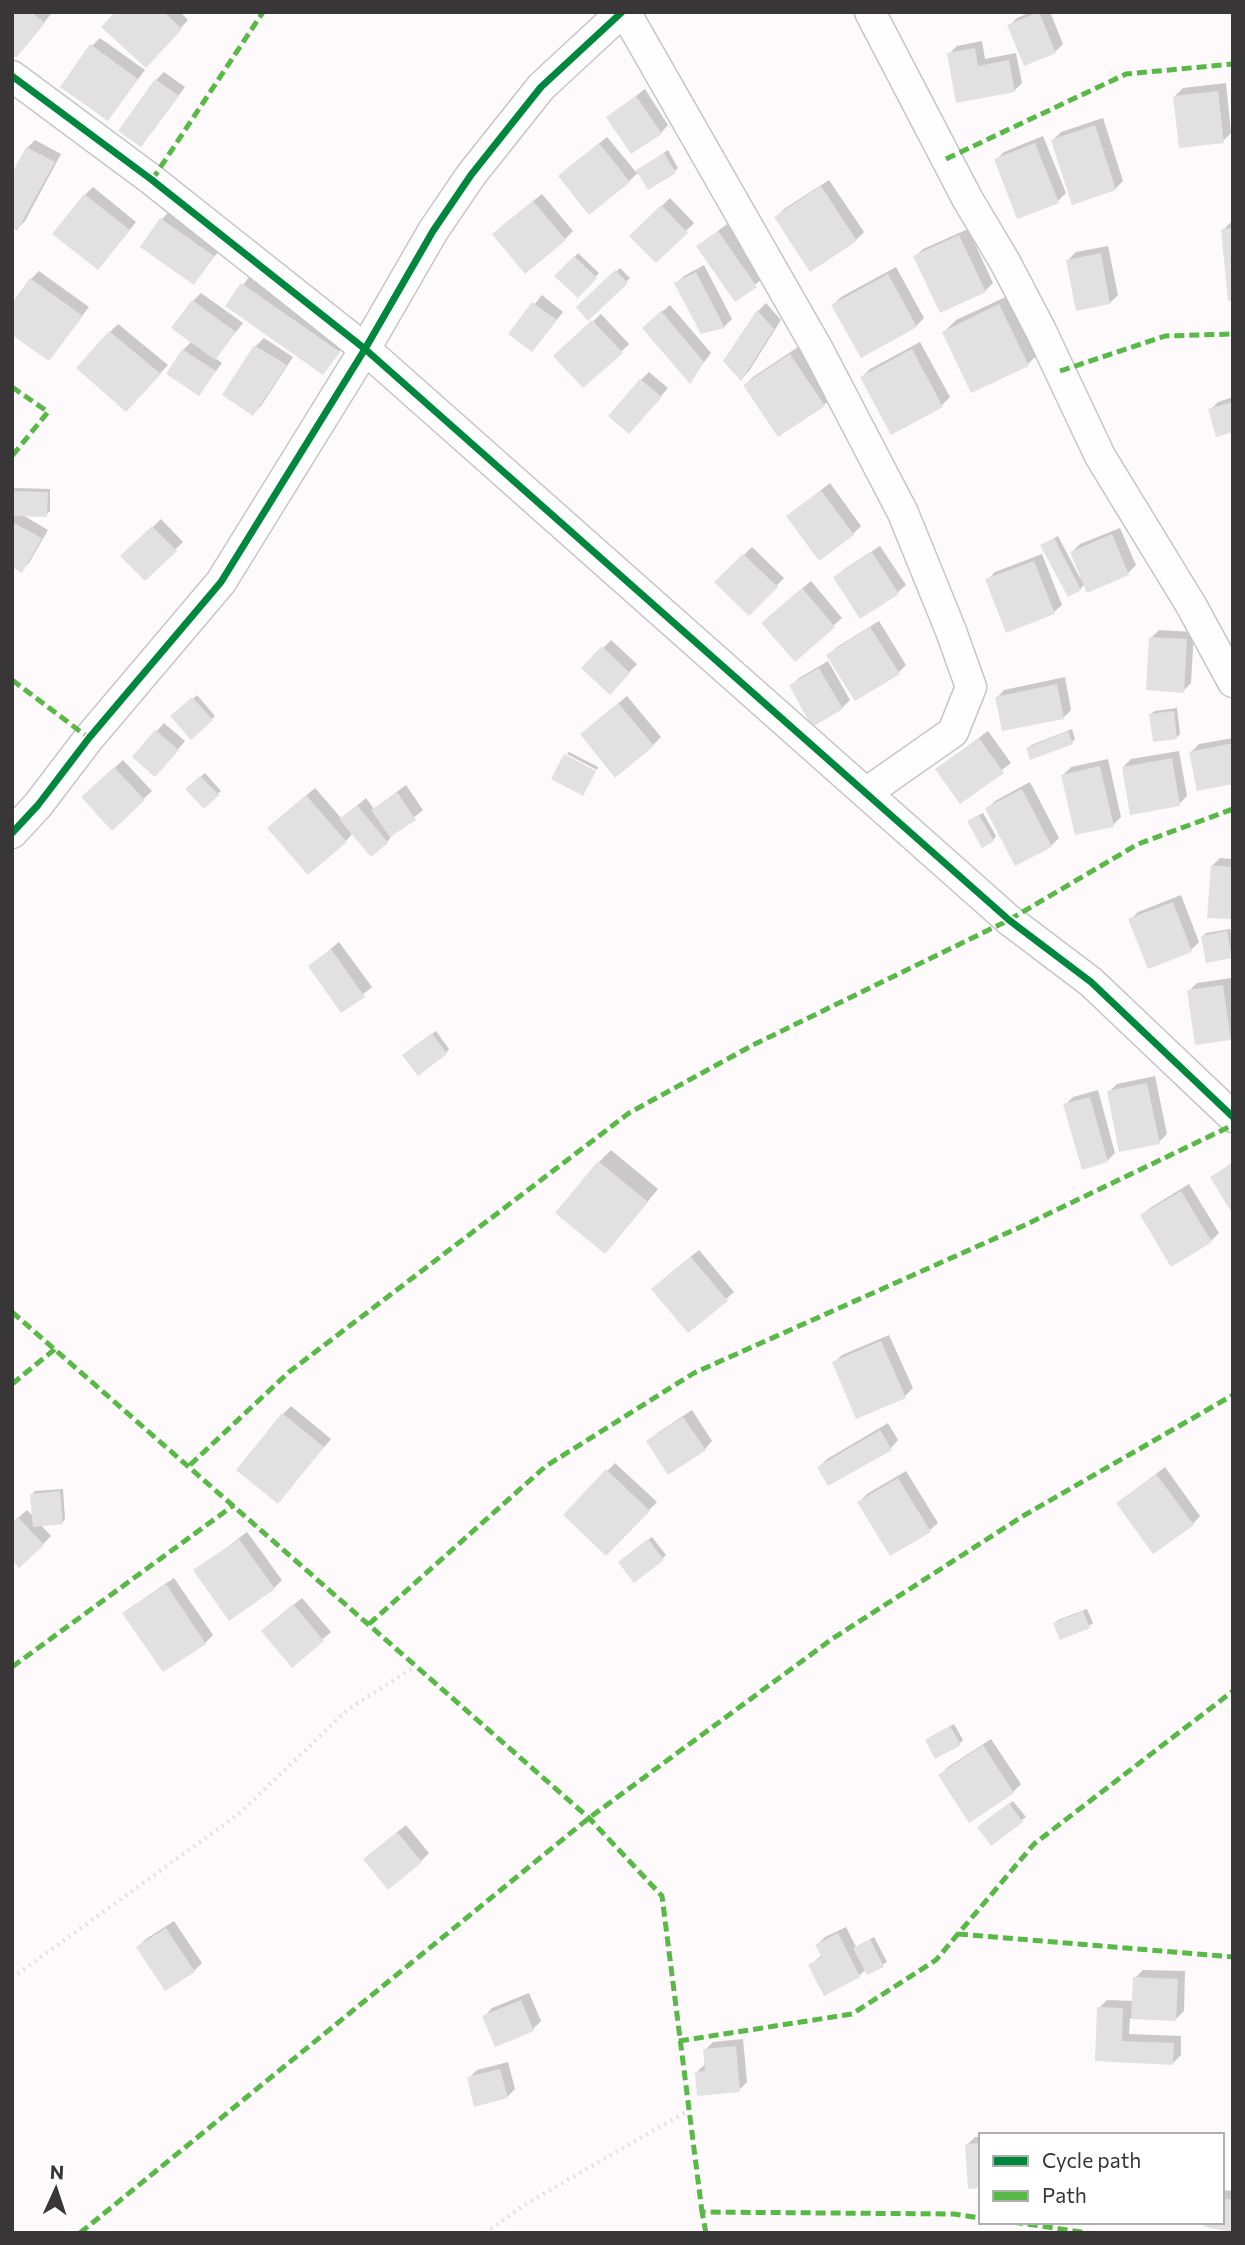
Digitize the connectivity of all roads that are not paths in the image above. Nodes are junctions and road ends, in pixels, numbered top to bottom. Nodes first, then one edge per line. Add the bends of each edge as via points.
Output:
1 (623, 12) edge
2 (870, 12) edge
3 (12, 76) edge
4 (365, 349) junction
5 (1233, 682) edge
6 (866, 793) junction
7 (12, 833) edge
8 (1233, 1117) edge

1 - 4 street via 541,87 471,175
1 - 6 street via 817,348 903,513 971,687 953,732
2 - 5 street via 1041,331 1100,456
3 - 4 street
4 - 6 street
4 - 7 street via 221,582
6 - 8 street via 1009,920 1091,982

